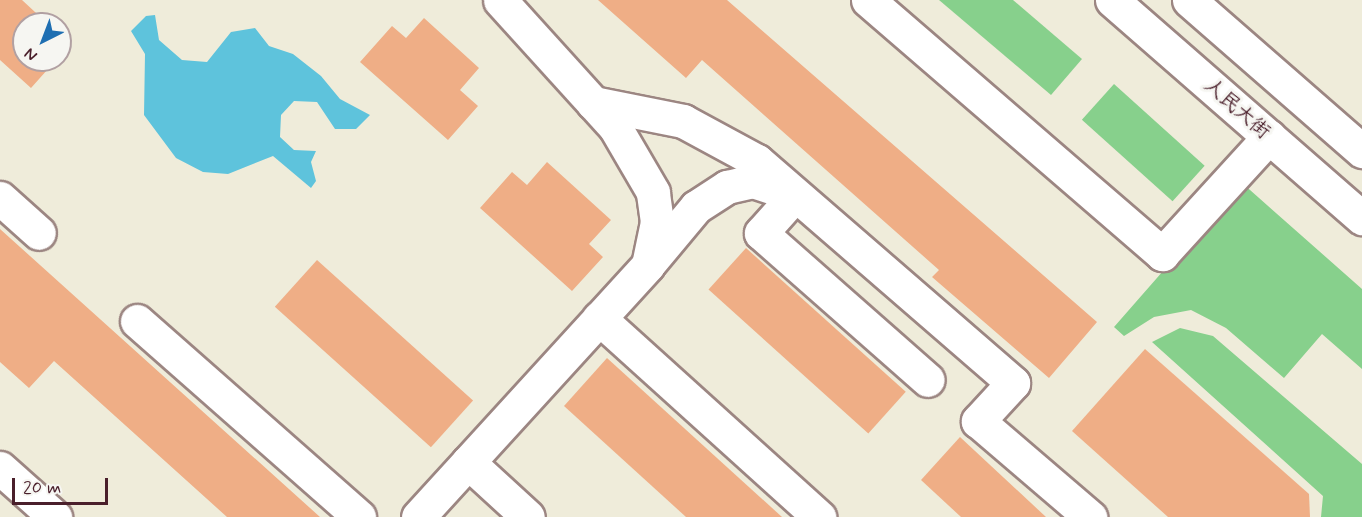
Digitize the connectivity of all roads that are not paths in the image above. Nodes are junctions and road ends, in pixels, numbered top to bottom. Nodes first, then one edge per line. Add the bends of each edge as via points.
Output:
1 (500, 0) edge
2 (868, 0) edge
3 (1112, 0) edge
4 (1189, 0) edge
5 (593, 102) junction
6 (1269, 137) junction
7 (1362, 151) edge
8 (795, 195) junction
9 (0, 198) edge
10 (1362, 218) edge
11 (39, 232) dead end
12 (648, 265) junction
13 (599, 318) junction
14 (137, 321) dead end
15 (928, 380) dead end
16 (468, 462) junction
17 (0, 468) edge
18 (55, 517) edge
19 (359, 517) edge
20 (418, 517) edge
21 (528, 517) edge
22 (819, 517) edge
23 (1090, 517) edge

1 - 5 street
2 - 6 street via 1162,254
3 - 6 street, 人民大街
4 - 7 street
5 - 8 street via 683,121 757,162
5 - 12 street via 615,127 652,192 657,222
6 - 10 street, 人民大街
8 - 12 street via 753,181 728,187 696,207
8 - 15 street via 761,233
8 - 23 street via 1013,383 978,421
9 - 11 street
12 - 13 street
13 - 16 street
13 - 22 street
14 - 19 street
16 - 20 street
16 - 21 street
17 - 18 street

